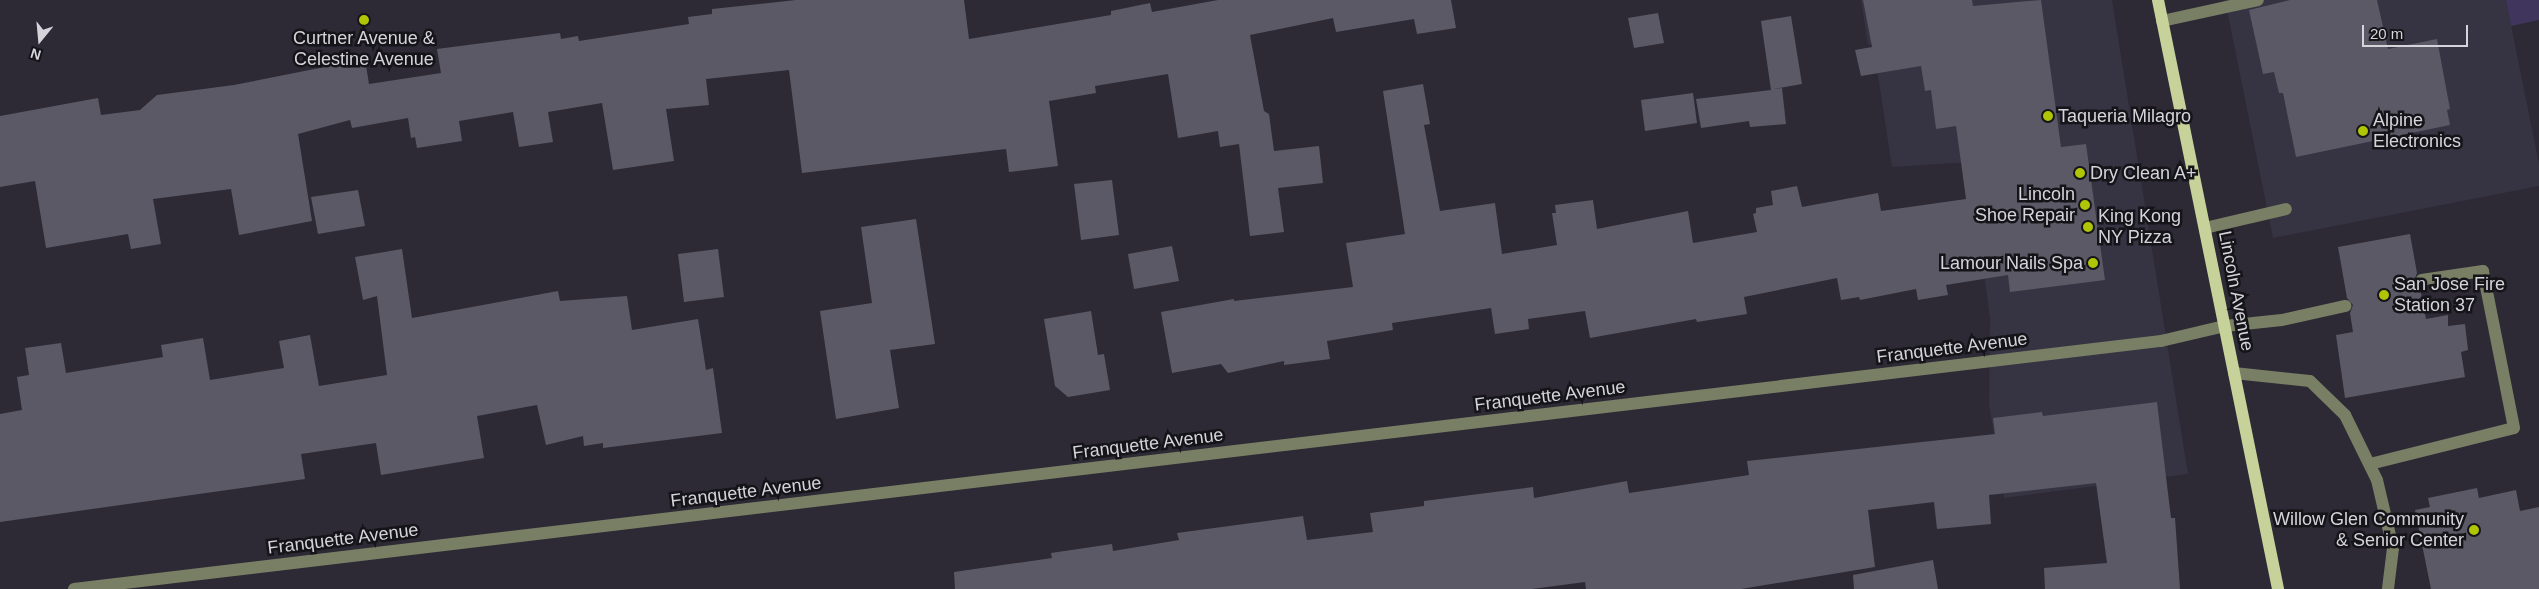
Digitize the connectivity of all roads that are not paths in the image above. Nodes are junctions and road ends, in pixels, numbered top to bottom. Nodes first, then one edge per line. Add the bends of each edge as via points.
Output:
1 (2158, 0) edge
2 (2258, 0) edge
3 (2162, 20) junction
4 (2286, 209) dead end
5 (2205, 228) junction
6 (2422, 280) dead end
7 (2345, 306) dead end
8 (2225, 326) junction
9 (2234, 373) junction
10 (2370, 464) junction
11 (74, 589) edge
12 (2278, 589) edge
13 (2388, 589) edge

1 - 3 main road, Lincoln Avenue
2 - 3 street
3 - 5 main road, Lincoln Avenue
4 - 5 street
5 - 8 main road, Lincoln Avenue
6 - 10 street via 2482,271 2514,428
7 - 8 street, Franquette Avenue via 2282,320
8 - 9 main road, Lincoln Avenue
8 - 11 street, Franquette Avenue via 2161,341
9 - 10 street via 2310,381 2345,415
9 - 12 main road, Lincoln Avenue
10 - 13 street via 2377,480 2393,548

